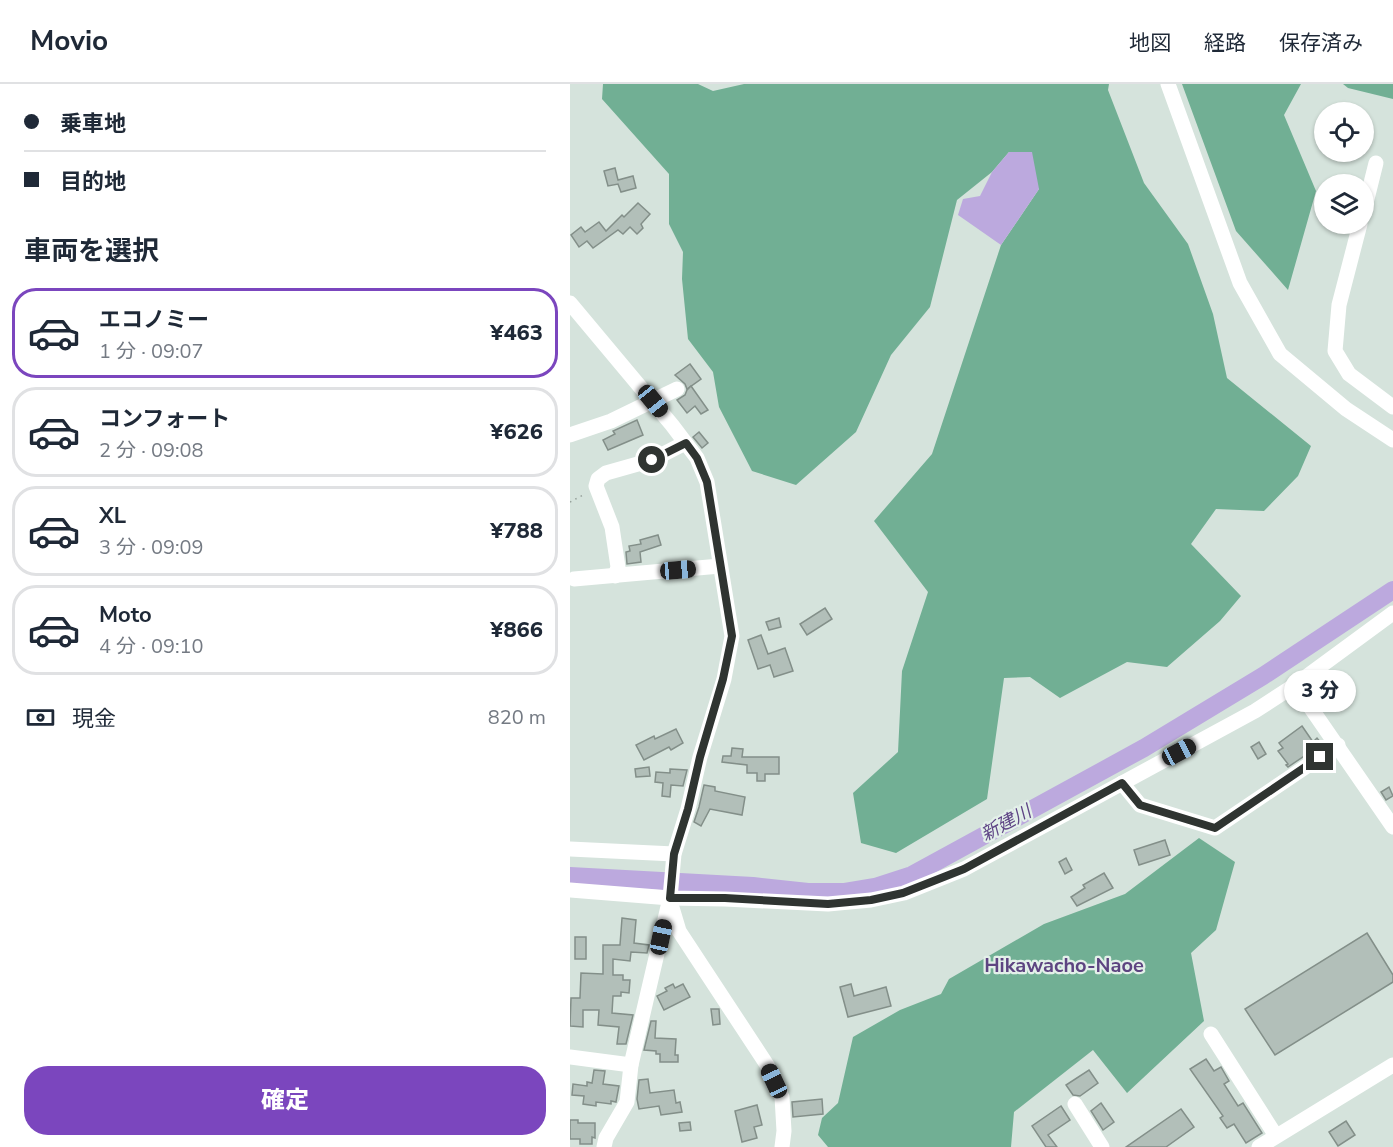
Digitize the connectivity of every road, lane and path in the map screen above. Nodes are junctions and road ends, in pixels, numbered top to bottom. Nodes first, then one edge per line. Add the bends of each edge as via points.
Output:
1 (1168, 84) edge
2 (1376, 164) dead end
3 (1374, 174) edge
4 (1357, 234) edge
5 (570, 303) edge
6 (677, 389) dead end
7 (653, 401) junction
8 (1393, 407) edge
9 (570, 435) edge
10 (1393, 440) edge
11 (686, 443) junction
12 (596, 486) junction
13 (570, 502) edge
14 (720, 566) junction
15 (615, 576) junction
16 (574, 579) dead end
17 (1393, 613) edge
18 (1295, 685) junction
19 (1338, 745) junction
20 (1122, 783) junction
21 (1393, 827) edge
22 (571, 845) edge
23 (674, 856) junction
24 (570, 890) edge
25 (670, 896) junction
26 (1211, 1034) dead end
27 (570, 1057) edge
28 (631, 1065) junction
29 (1393, 1065) edge
30 (1075, 1104) dead end
31 (1276, 1136) junction
32 (604, 1147) edge
33 (782, 1147) edge
34 (1102, 1147) edge
35 (1259, 1147) edge

1 - 10 street via 1240,283 1280,354 1346,409
2 - 3 street
4 - 8 street via 1339,305 1335,351 1349,374
5 - 7 street
6 - 7 street
7 - 9 street
7 - 11 street
11 - 12 street via 652,460 606,473
11 - 14 street via 707,482
12 - 13 path
12 - 15 street via 612,527 618,567
14 - 15 street
14 - 23 street via 732,636
15 - 16 street
17 - 18 street
18 - 19 street
18 - 20 street
19 - 20 street via 1215,828 1140,805
19 - 21 street
20 - 25 street via 964,869 903,893 828,904
22 - 23 street
23 - 25 street
24 - 25 street
25 - 28 street
25 - 33 street via 679,931 767,1065 782,1096
26 - 31 street
27 - 28 street
28 - 32 street via 627,1102
29 - 31 street
30 - 34 street
31 - 35 street

